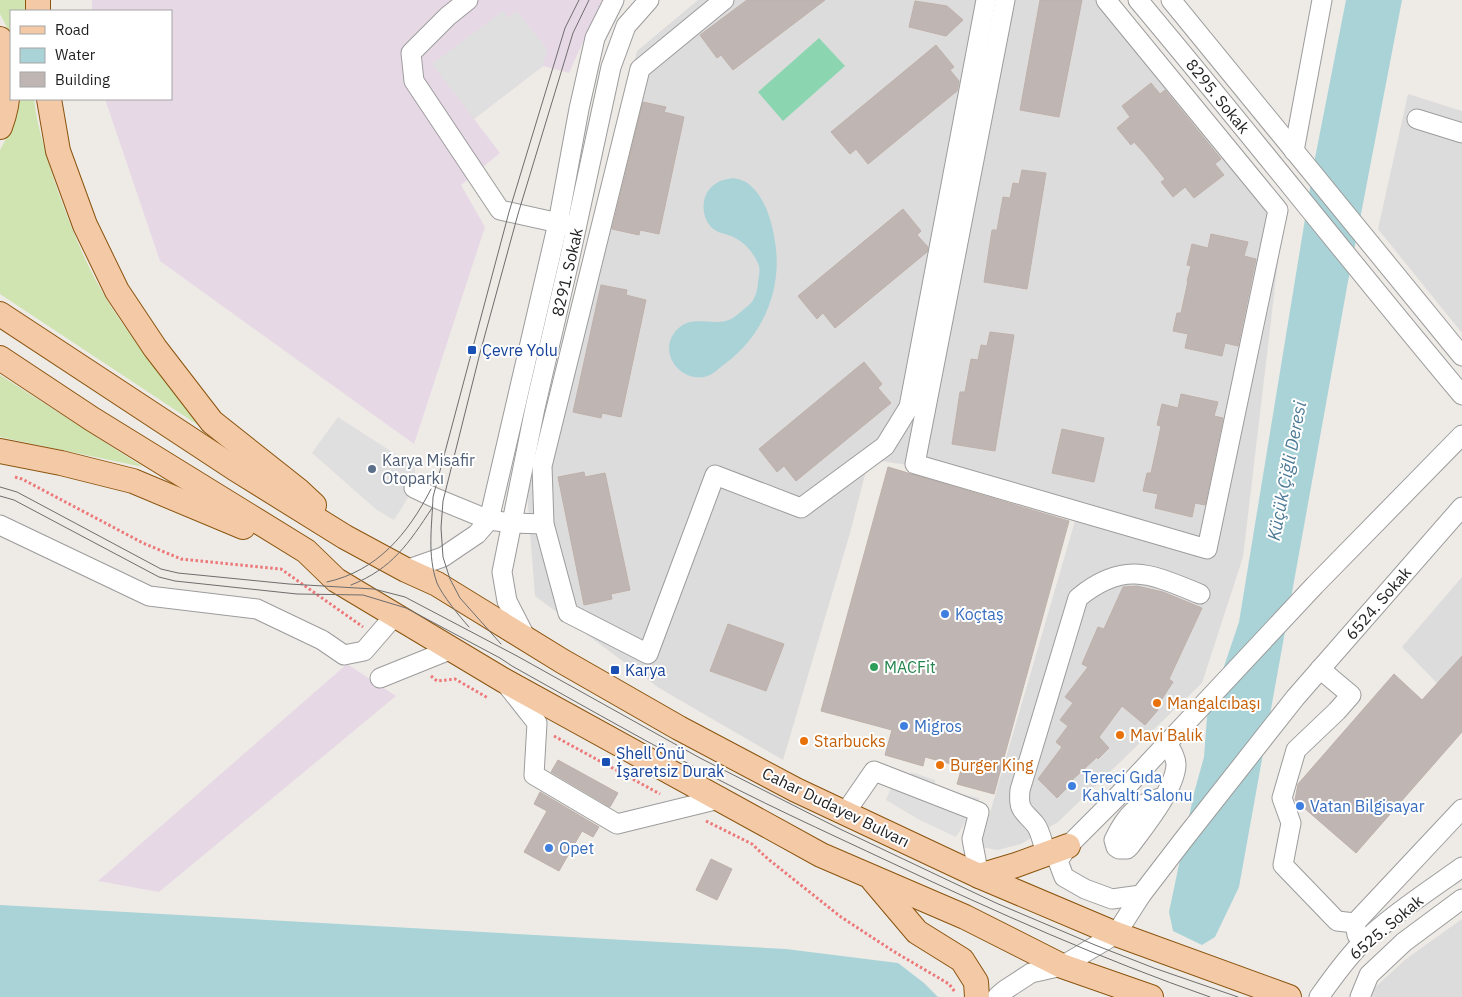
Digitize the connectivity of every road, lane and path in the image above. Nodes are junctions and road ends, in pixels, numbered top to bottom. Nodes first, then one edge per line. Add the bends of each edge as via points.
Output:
1 (468, 0) edge
2 (614, 0) edge
3 (649, 0) edge
4 (664, 0) edge
5 (724, 0) edge
6 (986, 0) edge
7 (1005, 0) edge
8 (1106, 0) edge
9 (1130, 0) edge
10 (1138, 0) edge
11 (1171, 0) edge
12 (1322, 0) edge
13 (1154, 19) junction
14 (1124, 20) junction
15 (626, 26) junction
16 (0, 39) edge
17 (48, 100) edge
18 (1417, 119) dead end
19 (0, 127) edge
20 (1462, 133) edge
21 (1298, 156) junction
22 (558, 223) junction
23 (577, 226) junction
24 (0, 314) edge
25 (1462, 356) edge
26 (0, 358) edge
27 (1462, 395) edge
28 (1462, 435) edge
29 (0, 452) edge
30 (8, 475) dead end
31 (414, 488) dead end
32 (1462, 508) edge
33 (489, 520) junction
34 (512, 523) junction
35 (544, 524) junction
36 (0, 525) edge
37 (344, 537) junction
38 (306, 551) junction
39 (281, 569) dead end
40 (406, 570) junction
41 (1200, 594) dead end
42 (396, 614) junction
43 (526, 638) junction
44 (452, 649) junction
45 (1320, 669) junction
46 (380, 678) dead end
47 (503, 680) junction
48 (537, 727) junction
49 (1167, 743) junction
50 (1164, 797) dead end
51 (720, 799) junction
52 (682, 809) junction
53 (1462, 809) edge
54 (845, 813) junction
55 (1068, 846) junction
56 (1046, 854) junction
57 (1462, 867) edge
58 (870, 876) junction
59 (979, 876) junction
60 (1141, 895) junction
61 (1462, 899) edge
62 (1355, 923) junction
63 (1116, 934) junction
64 (1360, 946) junction
65 (1062, 966) junction
66 (958, 997) edge
67 (977, 997) edge
68 (997, 997) edge
69 (1151, 997) edge
70 (1289, 997) edge
71 (1318, 997) edge
72 (1360, 997) edge

1 - 22 street via 411,53 414,81 500,210
2 - 22 street, 8291. Sokak via 595,38
3 - 15 street, 8291. Sokak
4 - 15 street
5 - 35 street via 640,69 542,466
6 - 35 street via 909,407 885,446 801,508 715,475 648,654 568,613
7 - 14 street via 915,464 1207,549 1278,210
8 - 14 street
9 - 14 street
10 - 13 street, 8295. Sokak
11 - 21 street, 8295. Sokak
12 - 21 street
13 - 14 street
13 - 27 street, 8295. Sokak
15 - 23 street, 8291. Sokak via 611,67
16 - 19 main road via 7,63 8,86 6,112
17 - 37 main road via 58,151 85,225 117,291 155,348 212,422 299,491
18 - 20 street
21 - 25 street, 8295. Sokak
22 - 23 street
22 - 33 street, 8291. Sokak
23 - 34 street, 8291. Sokak
24 - 37 main road
26 - 38 main road via 92,419
28 - 49 street
29 - 38 main road via 133,481
30 - 39 path via 22,479 143,543 181,559
31 - 33 street
32 - 45 street, 6524. Sokak
33 - 34 street
33 - 40 street via 477,534 444,557
34 - 35 street
34 - 43 street, 8291. Sokak via 502,572 507,601
36 - 42 street via 150,596 257,609 322,640 344,655 364,651
37 - 40 main road, Cahar Dudayev Bulvarı
38 - 42 main road via 336,580
40 - 43 main road, Cahar Dudayev Bulvarı via 437,584
41 - 56 street via 1153,576 1129,574 1105,579 1078,598 1020,790 1021,806 1036,825
42 - 44 main road
43 - 54 main road, Cahar Dudayev Bulvarı via 679,728
44 - 46 street
44 - 47 main road
45 - 60 street, 6524. Sokak
45 - 62 street via 1351,695 1296,750 1282,798 1291,824 1283,865 1337,920
47 - 48 street
47 - 51 main road
48 - 52 path via 670,799
48 - 52 street via 534,775 617,824
49 - 50 street via 1176,765
49 - 55 street
51 - 52 street
51 - 58 main road via 821,855
52 - 66 path via 752,844 841,917 949,984
53 - 62 street
54 - 59 main road, Cahar Dudayev Bulvarı
54 - 59 street via 874,771 979,812 972,838
55 - 56 main road
55 - 60 street via 1058,861 1064,877 1112,900
56 - 59 main road
57 - 64 street, 6525. Sokak
58 - 65 main road via 965,917
58 - 67 main road via 917,932 962,960 976,982
59 - 63 main road, Cahar Dudayev Bulvarı
60 - 63 street, 6524. Sokak
61 - 72 street, 6525. Sokak via 1404,942 1369,975
62 - 64 street
63 - 65 street
63 - 70 main road, Cahar Dudayev Bulvarı
64 - 71 street, 6525. Sokak
65 - 68 street via 1031,973
65 - 69 main road

